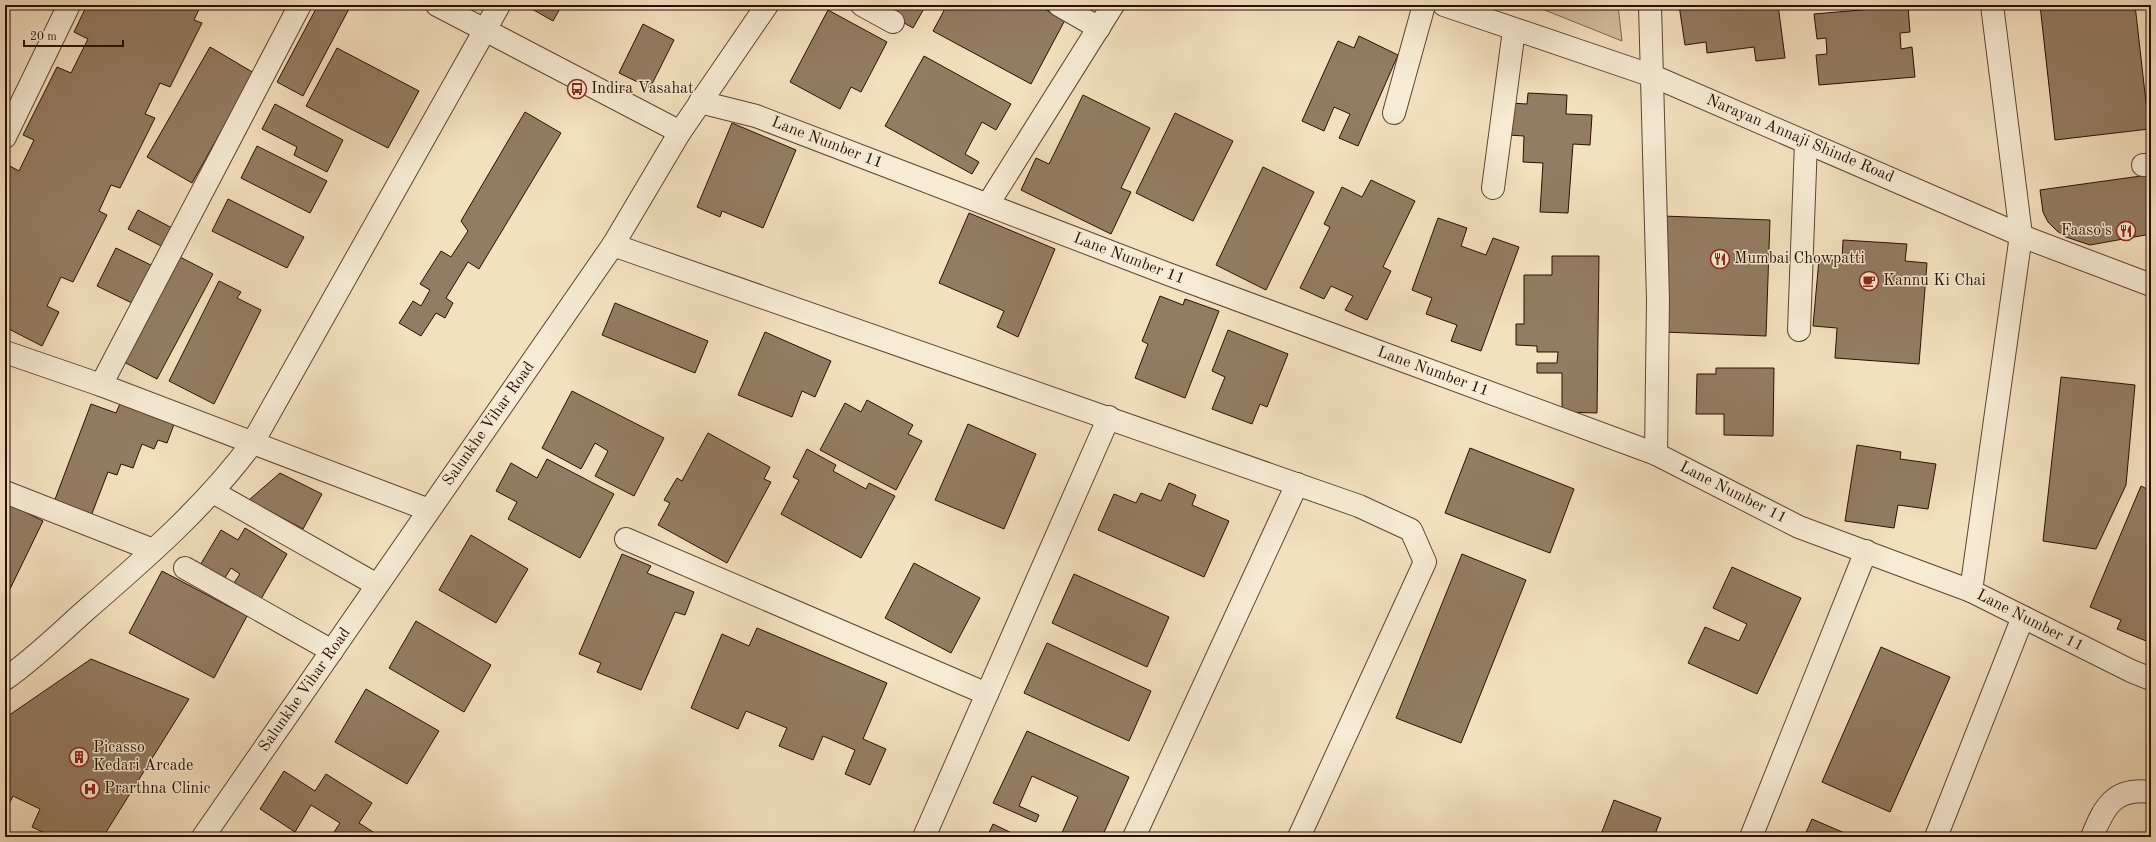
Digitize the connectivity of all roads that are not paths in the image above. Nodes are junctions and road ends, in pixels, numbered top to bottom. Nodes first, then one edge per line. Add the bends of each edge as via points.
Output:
1 (69, 5) edge
2 (300, 5) edge
3 (437, 5) edge
4 (500, 5) edge
5 (767, 5) edge
6 (862, 5) edge
7 (1060, 5) edge
8 (1113, 5) edge
9 (1424, 5) edge
10 (1444, 5) edge
11 (1650, 5) edge
12 (1992, 5) edge
13 (893, 22) dead end
14 (1099, 28) junction
15 (485, 30) junction
16 (1514, 30) junction
17 (1653, 76) junction
18 (700, 102) junction
19 (1394, 113) dead end
20 (680, 132) junction
21 (5, 137) edge
22 (1806, 142) junction
23 (1494, 188) dead end
24 (988, 204) junction
25 (2021, 235) junction
26 (613, 246) junction
27 (2151, 285) edge
28 (1799, 330) dead end
29 (5, 352) edge
30 (102, 385) junction
31 (1109, 417) junction
32 (253, 442) junction
33 (1656, 454) junction
34 (1297, 484) junction
35 (5, 492) edge
36 (213, 492) junction
37 (429, 510) junction
38 (626, 539) dead end
39 (153, 550) junction
40 (1866, 551) junction
41 (185, 568) dead end
42 (377, 585) junction
43 (1971, 591) junction
44 (2023, 617) junction
45 (332, 651) junction
46 (5, 679) edge
47 (2151, 679) edge
48 (987, 694) junction
49 (2151, 792) edge
50 (202, 837) edge
51 (924, 837) edge
52 (1134, 837) edge
53 (1299, 837) edge
54 (1751, 837) edge
55 (1936, 837) edge
56 (2092, 837) edge

1 - 21 street
2 - 30 street
3 - 15 street
4 - 15 street
5 - 18 street, Salunkhe Vihar Road
6 - 13 street
7 - 14 street
8 - 14 street
9 - 19 street
10 - 16 street, Narayan Annaji Shinde Road
11 - 17 street
12 - 25 street
14 - 24 street
15 - 20 street
15 - 32 street
16 - 17 street, Narayan Annaji Shinde Road
16 - 23 street
17 - 22 street, Narayan Annaji Shinde Road
17 - 33 street via 1658,300
18 - 20 street, Salunkhe Vihar Road
18 - 24 street, Lane Number 11 via 756,116
20 - 26 street, Salunkhe Vihar Road
22 - 25 street, Narayan Annaji Shinde Road
22 - 28 street
24 - 33 street, Lane Number 11 via 1168,274
25 - 27 street, Narayan Annaji Shinde Road
25 - 43 street
26 - 31 street
26 - 37 street, Salunkhe Vihar Road
29 - 30 street
30 - 32 street
31 - 34 street
31 - 48 street
32 - 36 street
32 - 37 street
33 - 40 street, Lane Number 11 via 1799,527
34 - 52 street
34 - 53 street via 1359,506 1411,530 1425,562
35 - 39 street
36 - 39 street
36 - 42 street
37 - 42 street, Salunkhe Vihar Road
38 - 48 street
39 - 46 street
40 - 43 street, Lane Number 11
40 - 54 street
41 - 45 street
42 - 45 street, Salunkhe Vihar Road
43 - 44 street, Lane Number 11
44 - 47 street, Lane Number 11
44 - 55 street
45 - 50 street, Salunkhe Vihar Road
48 - 51 street
49 - 56 street via 2140,790 2117,795 2100,816

